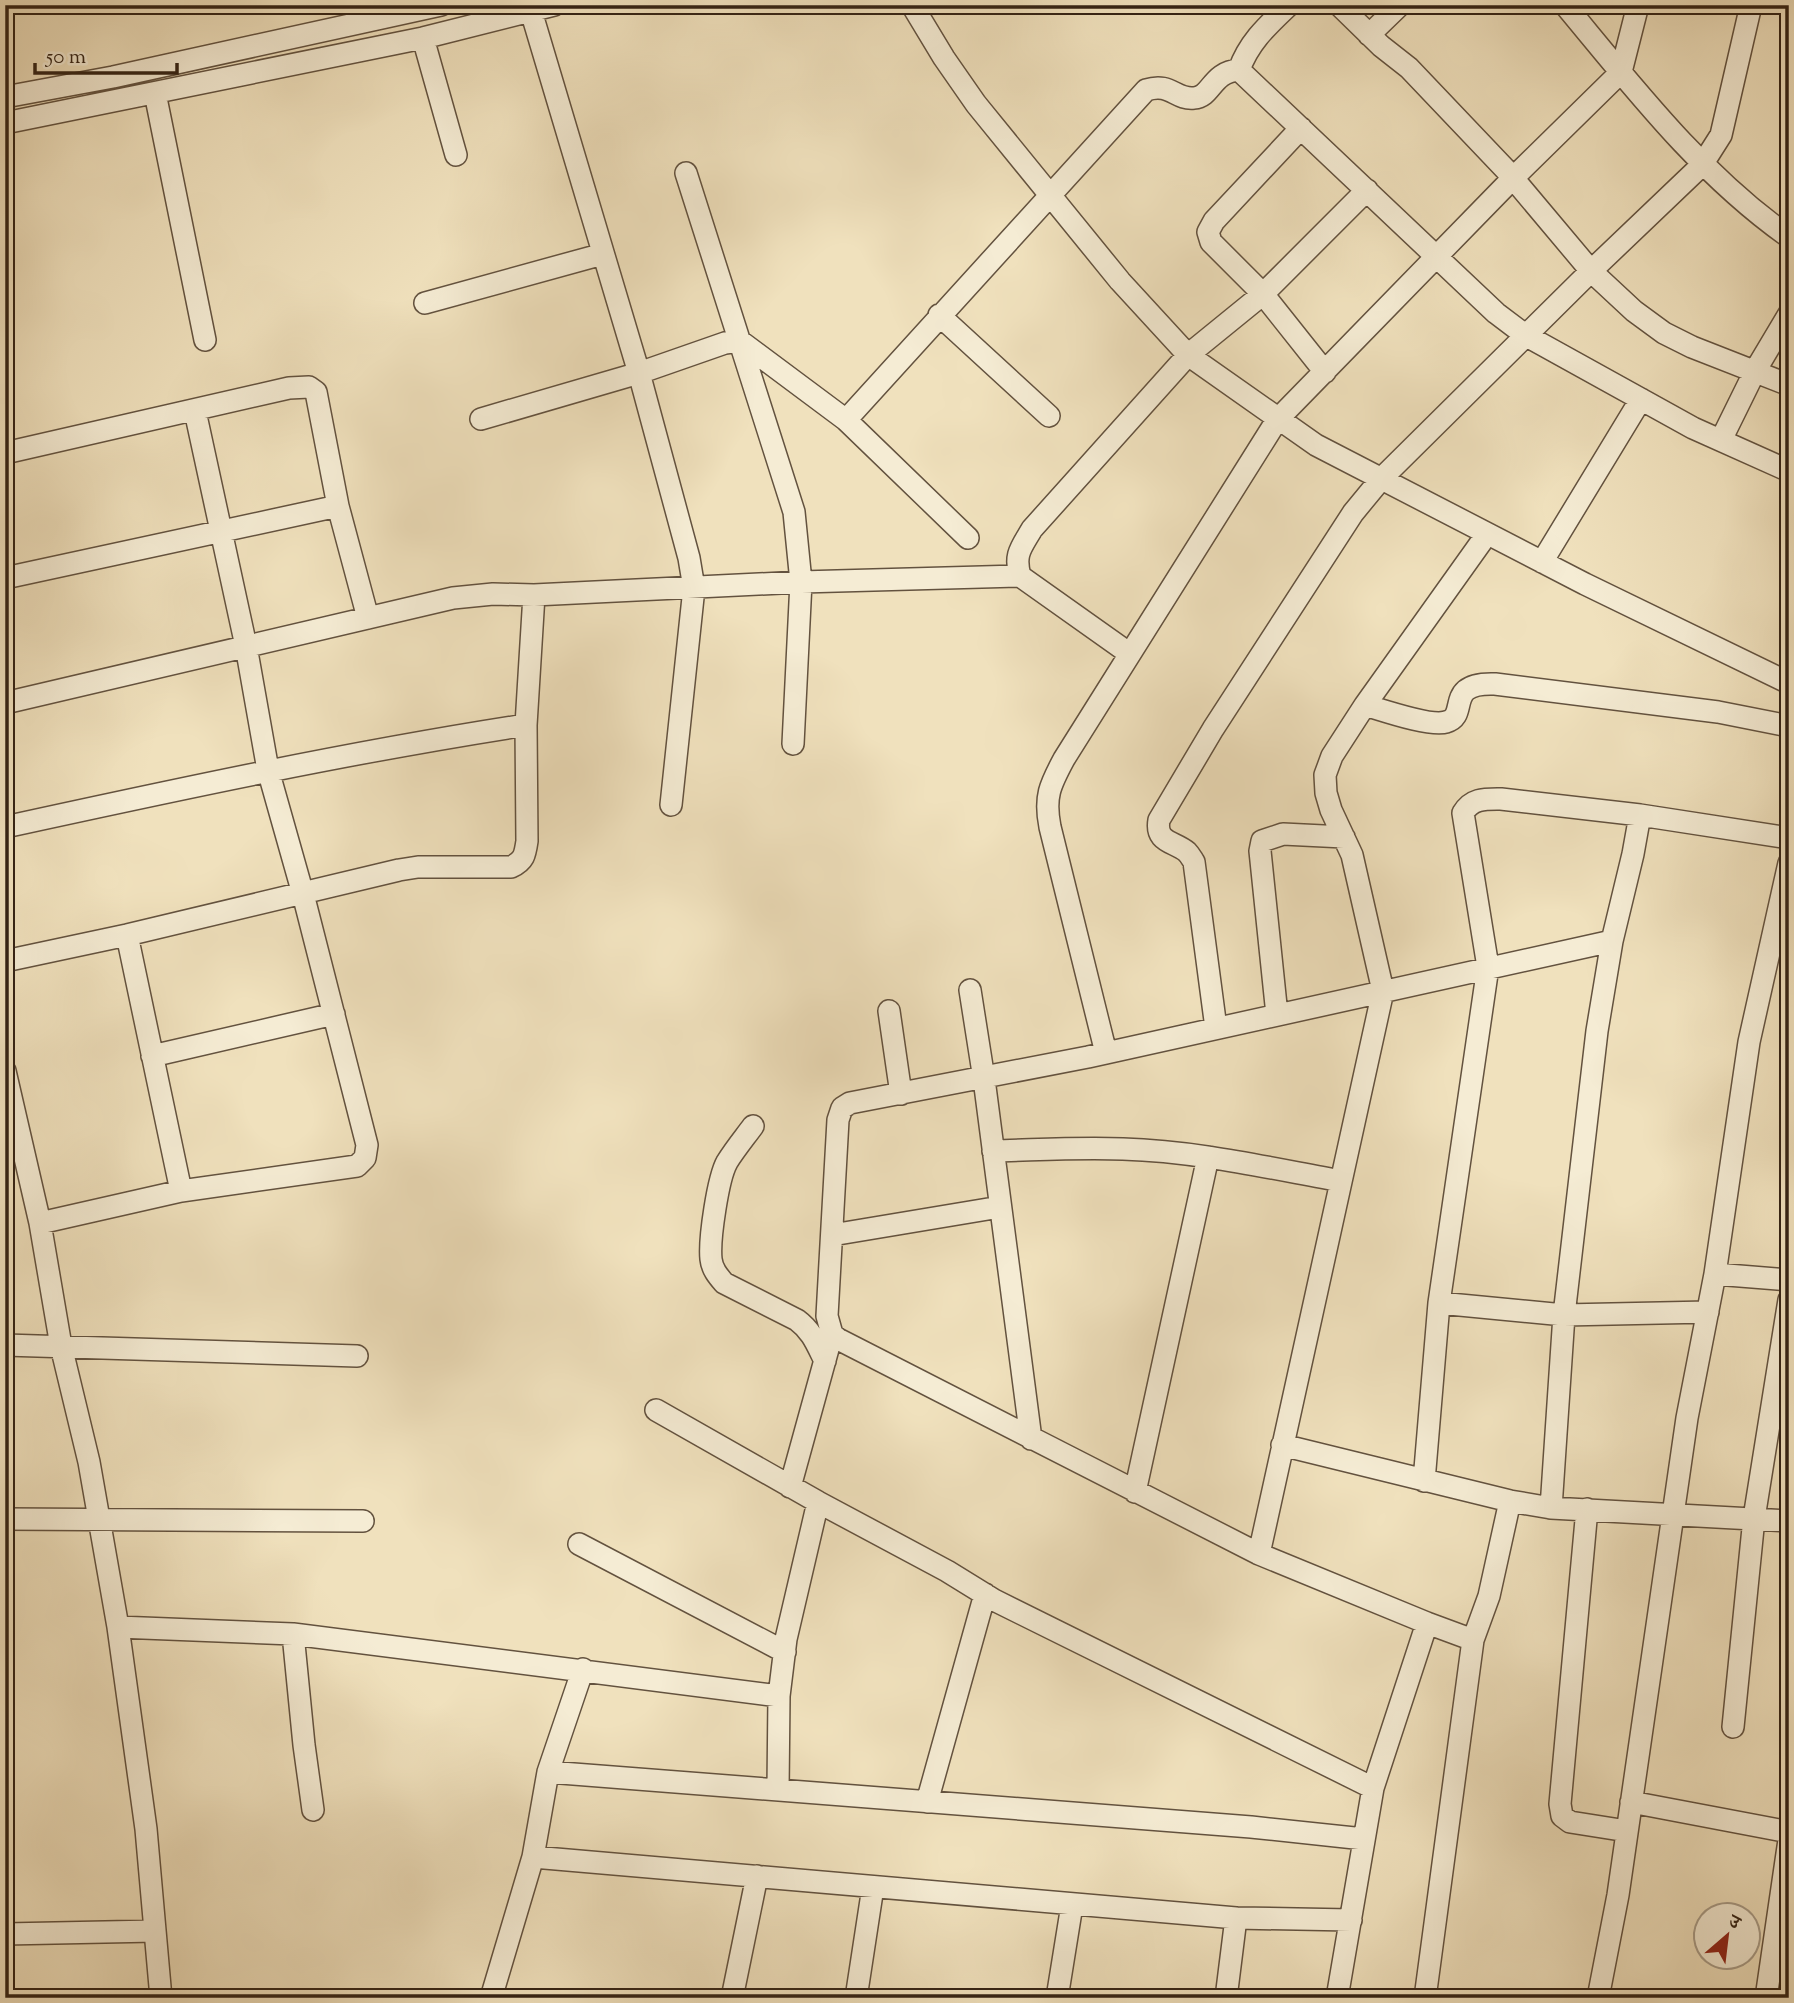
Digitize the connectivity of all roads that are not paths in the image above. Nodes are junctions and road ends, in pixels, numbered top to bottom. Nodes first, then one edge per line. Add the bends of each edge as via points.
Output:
1 (442, 5) edge
2 (554, 5) edge
3 (912, 5) edge
4 (1289, 5) edge
5 (1339, 5) edge
6 (1400, 5) edge
7 (1565, 5) edge
8 (1638, 5) edge
9 (1751, 5) edge
10 (531, 12) junction
11 (1370, 35) junction
12 (423, 37) junction
13 (1239, 70) junction
14 (1621, 72) junction
15 (155, 93) junction
16 (5, 97) edge
17 (5, 122) edge
18 (1301, 128) junction
19 (456, 155) dead end
20 (1702, 165) junction
21 (686, 173) dead end
22 (1513, 178) junction
23 (1367, 190) junction
24 (1049, 195) junction
25 (1789, 237) edge
26 (603, 254) junction
27 (1438, 258) junction
28 (1591, 271) junction
29 (1263, 293) junction
30 (425, 303) dead end
31 (1789, 314) edge
32 (939, 315) junction
33 (1525, 335) junction
34 (205, 340) dead end
35 (740, 341) junction
36 (1188, 355) junction
37 (1755, 371) junction
38 (1325, 372) junction
39 (639, 373) junction
40 (1789, 385) edge
41 (1641, 399) junction
42 (195, 411) junction
43 (1049, 416) dead end
44 (481, 419) dead end
45 (846, 420) junction
46 (1277, 420) junction
47 (1721, 440) junction
48 (5, 453) edge
49 (1789, 471) edge
50 (1381, 479) junction
51 (338, 506) junction
52 (220, 531) junction
53 (1487, 534) junction
54 (968, 538) dead end
55 (1542, 562) junction
56 (1020, 576) junction
57 (5, 578) edge
58 (801, 582) junction
59 (694, 588) junction
60 (534, 595) junction
61 (368, 618) junction
62 (246, 646) junction
63 (1130, 654) junction
64 (1789, 683) edge
65 (5, 703) edge
66 (1365, 705) junction
67 (526, 725) junction
68 (1789, 726) edge
69 (793, 744) dead end
70 (268, 770) junction
71 (671, 805) dead end
72 (1640, 815) junction
73 (5, 827) edge
74 (1344, 837) junction
75 (1789, 838) edge
76 (1789, 863) edge
77 (303, 894) junction
78 (127, 935) junction
79 (1612, 940) junction
80 (5, 961) edge
81 (1488, 967) junction
82 (970, 990) dead end
83 (1383, 991) junction
84 (889, 1011) dead end
85 (334, 1014) junction
86 (1276, 1015) junction
87 (1216, 1028) junction
88 (1106, 1053) junction
89 (152, 1056) junction
90 (5, 1071) edge
91 (984, 1079) junction
92 (901, 1094) junction
93 (753, 1126) dead end
94 (993, 1151) junction
95 (1208, 1157) junction
96 (1341, 1181) junction
97 (181, 1191) junction
98 (1000, 1207) junction
99 (40, 1223) junction
100 (832, 1235) junction
101 (1715, 1274) junction
102 (1789, 1280) edge
103 (1789, 1300) edge
104 (1439, 1303) junction
105 (1708, 1312) junction
106 (1564, 1315) junction
107 (832, 1334) junction
108 (5, 1345) edge
109 (61, 1346) junction
110 (357, 1356) dead end
111 (824, 1361) junction
112 (656, 1410) dead end
113 (1031, 1439) junction
114 (1282, 1446) junction
115 (1424, 1481) junction
116 (790, 1487) junction
117 (1135, 1492) junction
118 (1510, 1501) junction
119 (818, 1502) junction
120 (1551, 1507) junction
121 (1587, 1509) junction
122 (1673, 1513) junction
123 (1754, 1518) junction
124 (5, 1519) edge
125 (99, 1520) junction
126 (363, 1521) dead end
127 (1789, 1521) edge
128 (579, 1544) dead end
129 (1259, 1554) junction
130 (985, 1594) junction
131 (1427, 1623) junction
132 (118, 1627) junction
133 (293, 1634) junction
134 (1474, 1640) junction
135 (785, 1652) junction
136 (583, 1669) junction
137 (779, 1696) junction
138 (1733, 1727) dead end
139 (548, 1772) junction
140 (1373, 1788) junction
141 (778, 1790) junction
142 (927, 1802) junction
143 (1631, 1802) junction
144 (313, 1810) dead end
145 (1627, 1831) junction
146 (1789, 1832) edge
147 (1364, 1839) junction
148 (1789, 1840) edge
149 (533, 1857) junction
150 (757, 1877) junction
151 (873, 1887) junction
152 (1072, 1905) junction
153 (1236, 1918) junction
154 (1351, 1920) junction
155 (1784, 1920) edge
156 (6, 1927) edge
157 (155, 1931) junction
158 (161, 1998) edge
159 (491, 1998) edge
160 (732, 1998) edge
161 (856, 1998) edge
162 (1057, 1998) edge
163 (1226, 1998) edge
164 (1337, 1998) edge
165 (1425, 1998) edge
166 (1598, 1998) edge
167 (1766, 1998) edge

1 - 16 street
2 - 10 street
3 - 24 street via 976,104
4 - 13 street via 1256,36
5 - 11 street
6 - 11 street
7 - 14 street
8 - 14 street
9 - 20 street via 1721,135
10 - 12 street
10 - 26 street
11 - 22 street via 1409,68
12 - 15 street
12 - 19 street
13 - 18 street
13 - 24 street via 1226,71 1194,99 1157,86 1146,90
14 - 20 street
14 - 22 street
15 - 17 street
15 - 34 street
18 - 23 street
18 - 29 street via 1213,221 1208,232 1211,242
20 - 25 street
20 - 28 street
21 - 35 street
22 - 27 street
22 - 28 street
23 - 27 street
23 - 29 street
24 - 32 street
24 - 36 street
26 - 30 street
26 - 39 street
27 - 33 street
27 - 38 street
28 - 33 street
28 - 37 street via 1664,333
29 - 36 street
29 - 38 street
31 - 37 street
32 - 43 street
32 - 45 street
33 - 41 street
33 - 50 street
35 - 39 street
35 - 45 street
35 - 58 street via 794,512
36 - 46 street
36 - 56 street via 1032,529 1019,550
37 - 40 street
37 - 47 street
38 - 46 street
39 - 44 street
39 - 59 street
41 - 47 street
41 - 55 street
42 - 48 street
42 - 51 street via 309,387 316,392
42 - 52 street
45 - 54 street
46 - 50 street
46 - 63 street
47 - 49 street
50 - 53 street
50 - 87 street via 1353,513 1242,683 1159,820 1161,837 1187,852 1194,862
51 - 52 street
51 - 61 street
52 - 57 street
52 - 62 street
53 - 55 street
53 - 66 street
55 - 64 street
56 - 58 street
56 - 63 street
58 - 59 street
58 - 69 street
59 - 60 street
59 - 71 street
60 - 61 street via 453,598
60 - 67 street
61 - 62 street
62 - 65 street
62 - 70 street
63 - 88 street via 1064,759 1046,806
66 - 68 street via 1436,723 1449,722 1457,715 1466,688 1478,683 1718,712
66 - 74 street via 1325,775 1331,810
67 - 70 street
67 - 77 street via 527,841 519,863 511,867 418,867
70 - 73 street
70 - 77 street
72 - 75 street
72 - 79 street
72 - 81 street via 1501,799 1468,804 1463,824
74 - 83 street
74 - 86 street via 1283,834 1262,841
76 - 101 street via 1749,1042
77 - 78 street
77 - 85 street
78 - 80 street
78 - 89 street
79 - 81 street
79 - 106 street
81 - 83 street
81 - 104 street
82 - 91 street
83 - 86 street
83 - 96 street
84 - 92 street
85 - 89 street
85 - 97 street via 368,1145 365,1158 357,1166
86 - 87 street
87 - 88 street
88 - 91 street
89 - 97 street
90 - 99 street
91 - 92 street
91 - 94 street
92 - 100 street via 842,1108
93 - 111 street via 720,1178 711,1262 724,1283 806,1327
94 - 95 street via 1122,1149
94 - 98 street
95 - 96 street
95 - 117 street
96 - 114 street
97 - 99 street
98 - 100 street
98 - 113 street
99 - 109 street
100 - 107 street via 827,1315
101 - 102 street
101 - 105 street
103 - 123 street
104 - 106 street
104 - 115 street
105 - 106 street
105 - 122 street
106 - 120 street
107 - 111 street
107 - 113 street
108 - 109 street
109 - 110 street
109 - 125 street
111 - 116 street
112 - 116 street
113 - 117 street
114 - 115 street
114 - 129 street
115 - 118 street
116 - 119 street
117 - 129 street
118 - 120 street
118 - 134 street
119 - 130 street
119 - 135 street
120 - 121 street
121 - 122 street
121 - 145 street via 1560,1804 1562,1816 1570,1822
122 - 123 street
122 - 143 street
123 - 127 street
123 - 138 street
124 - 125 street
125 - 126 street
125 - 132 street
128 - 135 street
129 - 131 street
130 - 140 street
130 - 142 street
131 - 134 street
131 - 140 street
132 - 133 street
132 - 157 street
133 - 136 street
133 - 144 street
134 - 165 street
135 - 137 street
136 - 137 street
136 - 139 street
137 - 141 street
139 - 141 street
139 - 149 street
140 - 147 street
141 - 142 street
142 - 147 street
143 - 145 street
143 - 146 street
145 - 166 street
147 - 154 street
148 - 155 street
149 - 150 street
149 - 159 street
150 - 151 street
150 - 160 street
151 - 152 street
151 - 161 street
152 - 153 street
152 - 162 street
153 - 154 street
153 - 163 street
154 - 164 street
155 - 167 street
156 - 157 street
157 - 158 street

